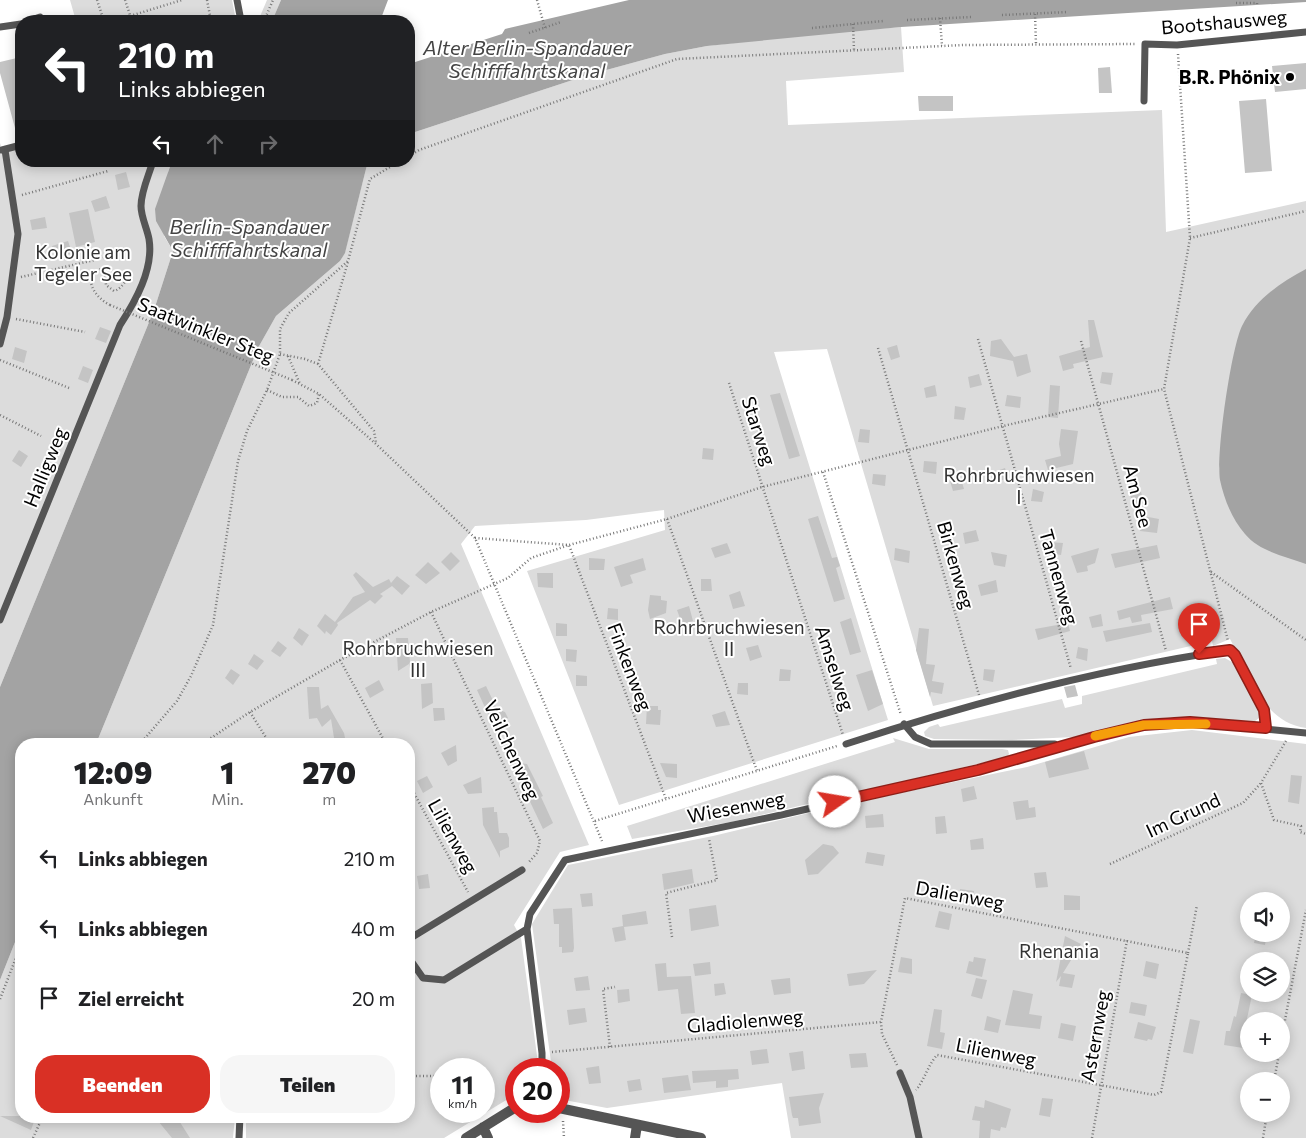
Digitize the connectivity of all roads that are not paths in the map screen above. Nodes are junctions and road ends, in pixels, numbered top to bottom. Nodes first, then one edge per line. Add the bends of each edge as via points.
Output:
1 (237, 0) edge
2 (240, 15) edge
3 (15, 25) edge
4 (0, 27) edge
5 (1306, 32) edge
6 (1144, 101) dead end
7 (15, 147) edge
8 (2, 150) edge
9 (151, 167) edge
10 (0, 344) edge
11 (0, 620) edge
12 (904, 724) junction
13 (1266, 728) junction
14 (1306, 733) edge
15 (846, 744) road end
16 (1057, 748) junction
17 (522, 870) road end
18 (527, 929) junction
19 (415, 935) edge
20 (415, 967) edge
21 (542, 1058) edge
22 (900, 1073) road end
23 (570, 1111) edge
24 (505, 1114) edge
25 (240, 1123) edge
26 (637, 1124) junction
27 (483, 1127) junction
28 (239, 1138) edge
29 (466, 1138) edge
30 (488, 1138) edge
31 (635, 1138) edge
32 (701, 1138) edge
33 (920, 1138) edge

1 - 2 lane
3 - 4 lane
5 - 6 lane, Bootshausweg via 1178,45 1145,44
7 - 8 lane
8 - 10 lane via 18,234 7,317
9 - 11 lane, Halligweg via 141,207 149,247 143,280 133,306 120,325
12 - 13 lane via 1073,678 1168,658 1230,650 1264,710
12 - 15 lane
12 - 16 lane via 915,737 931,744 1055,744
13 - 14 lane, Wiesenweg
13 - 16 lane, Wiesenweg via 1190,722 1144,725
16 - 18 lane, Wiesenweg via 978,770 566,860 530,914
17 - 19 lane
18 - 20 lane via 444,980 423,978
18 - 21 lane, Wiesenweg
22 - 33 lane
23 - 26 street
24 - 27 street
25 - 28 lane
26 - 31 street
26 - 32 street
27 - 29 street
27 - 30 street

